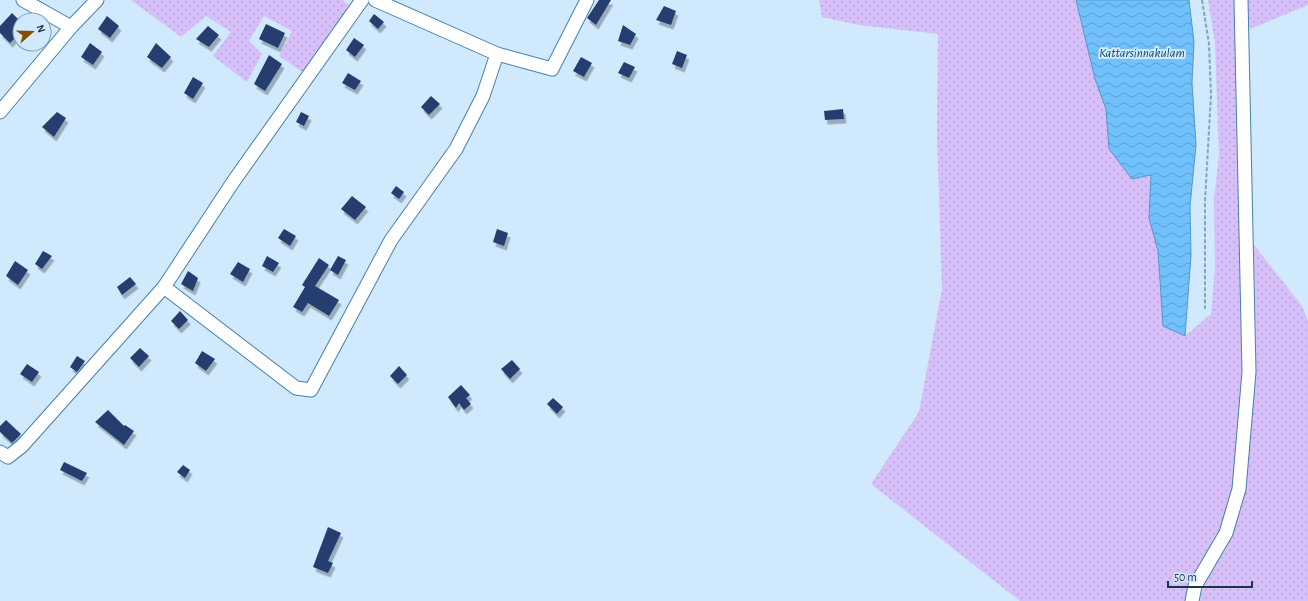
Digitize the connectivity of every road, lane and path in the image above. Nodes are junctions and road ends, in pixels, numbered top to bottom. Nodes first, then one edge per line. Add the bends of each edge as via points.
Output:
1 (23, 0) edge
2 (97, 0) edge
3 (362, 0) edge
4 (375, 0) edge
5 (587, 0) edge
6 (1202, 0) edge
7 (1241, 0) edge
8 (71, 27) junction
9 (497, 54) junction
10 (0, 112) edge
11 (164, 288) junction
12 (1205, 310) dead end
13 (0, 452) edge
14 (1192, 601) edge

1 - 8 street
2 - 8 street
3 - 11 street via 233,182
4 - 9 street
5 - 9 street via 552,69
6 - 12 path via 1208,44 1210,94 1205,201
7 - 14 street via 1249,372 1241,473 1226,534 1195,586
8 - 10 street
9 - 11 street via 483,96 456,149 391,240 311,390 296,388
11 - 13 street via 22,446 8,457

